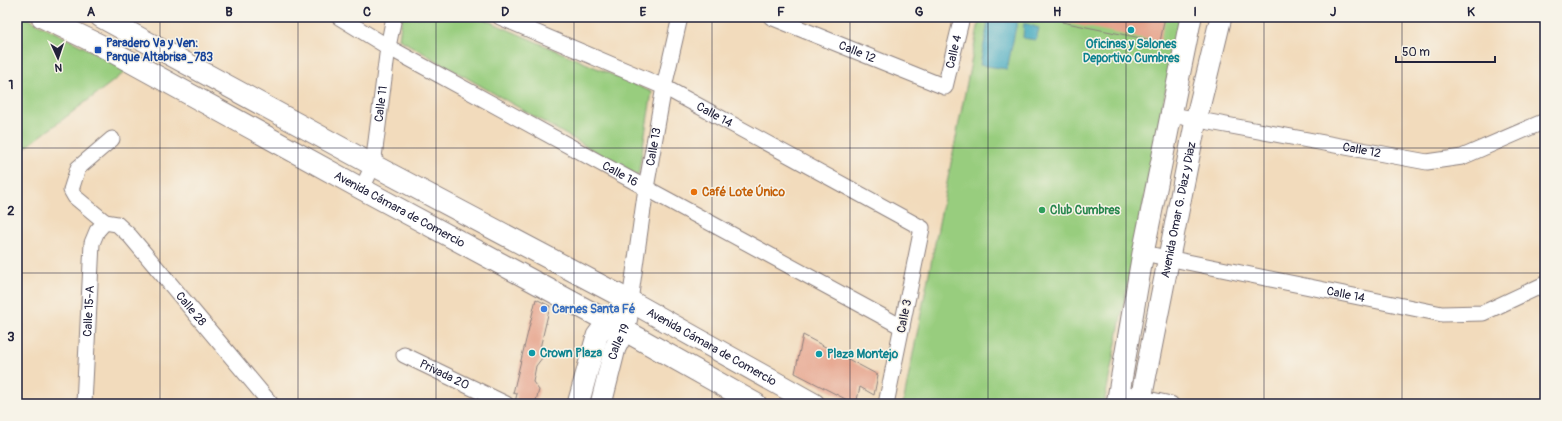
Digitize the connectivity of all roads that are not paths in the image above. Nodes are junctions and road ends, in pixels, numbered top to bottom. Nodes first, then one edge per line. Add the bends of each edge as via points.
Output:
1 (42, 17) edge
2 (339, 17) edge
3 (394, 17) edge
4 (500, 17) edge
5 (680, 17) edge
6 (962, 17) edge
7 (1191, 17) edge
8 (1221, 17) edge
9 (104, 18) edge
10 (773, 18) edge
11 (100, 45) junction
12 (388, 47) junction
13 (664, 87) junction
14 (945, 87) joint
15 (1172, 115) junction
16 (1196, 120) junction
17 (1545, 120) edge
18 (112, 139) dead end
19 (373, 165) junction
20 (646, 188) junction
21 (362, 189) junction
22 (105, 222) junction
23 (922, 228) joint
24 (1143, 253) junction
25 (1169, 259) junction
26 (1545, 284) edge
27 (630, 302) junction
28 (616, 325) junction
29 (902, 326) junction
30 (404, 355) dead end
31 (1118, 399) edge
32 (1141, 401) edge
33 (84, 404) edge
34 (271, 404) edge
35 (506, 404) edge
36 (578, 404) edge
37 (601, 404) edge
38 (756, 404) edge
39 (814, 404) edge
40 (886, 404) edge
41 (1171, 404) edge

1 - 11 main road, Avenida Cámara de Comercio
2 - 12 street, Calle 16
3 - 12 street, Calle 11
4 - 13 street, Calle 14
5 - 13 street, Calle 13
6 - 14 street, Calle 4
7 - 15 main road, Avenida Omar G. Diaz y Diaz
8 - 16 main road, Avenida Omar G. Diaz y Diaz
9 - 11 street
9 - 19 main road, Avenida Cámara de Comercio
10 - 14 street, Calle 12
11 - 21 main road, Avenida Cámara de Comercio
12 - 19 street, Calle 11
12 - 20 street, Calle 16
13 - 20 street, Calle 13
13 - 23 street, Calle 14
15 - 16 street, Calle 12
15 - 24 main road, Avenida Omar G. Diaz y Diaz
16 - 17 street, Calle 12 via 1427,162 1462,157
16 - 25 main road, Avenida Omar G. Diaz y Diaz
18 - 22 street, Calle 28 via 78,168 71,190 75,197
19 - 21 street, Calle 11
19 - 27 main road, Avenida Cámara de Comercio
20 - 27 street, Calle 13
20 - 29 street, Calle 16
21 - 28 main road, Avenida Cámara de Comercio
22 - 33 street, Calle 15-A via 97,231 92,243
22 - 34 street, Calle 28 via 117,224 130,236
23 - 29 street, Calle 3
24 - 25 street, Calle 14
24 - 31 main road, Avenida Omar G. Diaz y Diaz
25 - 26 street, Calle 14 via 1442,314 1483,313
25 - 32 main road, Avenida Omar G. Diaz y Diaz
27 - 28 main road, Calle 19
27 - 39 main road, Avenida Cámara de Comercio
28 - 36 main road, Calle 19 via 597,336
28 - 37 main road, Calle 19 via 615,348
28 - 38 main road, Avenida Cámara de Comercio
29 - 40 street, Calle 3
30 - 35 street, Privada 20
31 - 32 street
32 - 41 street

